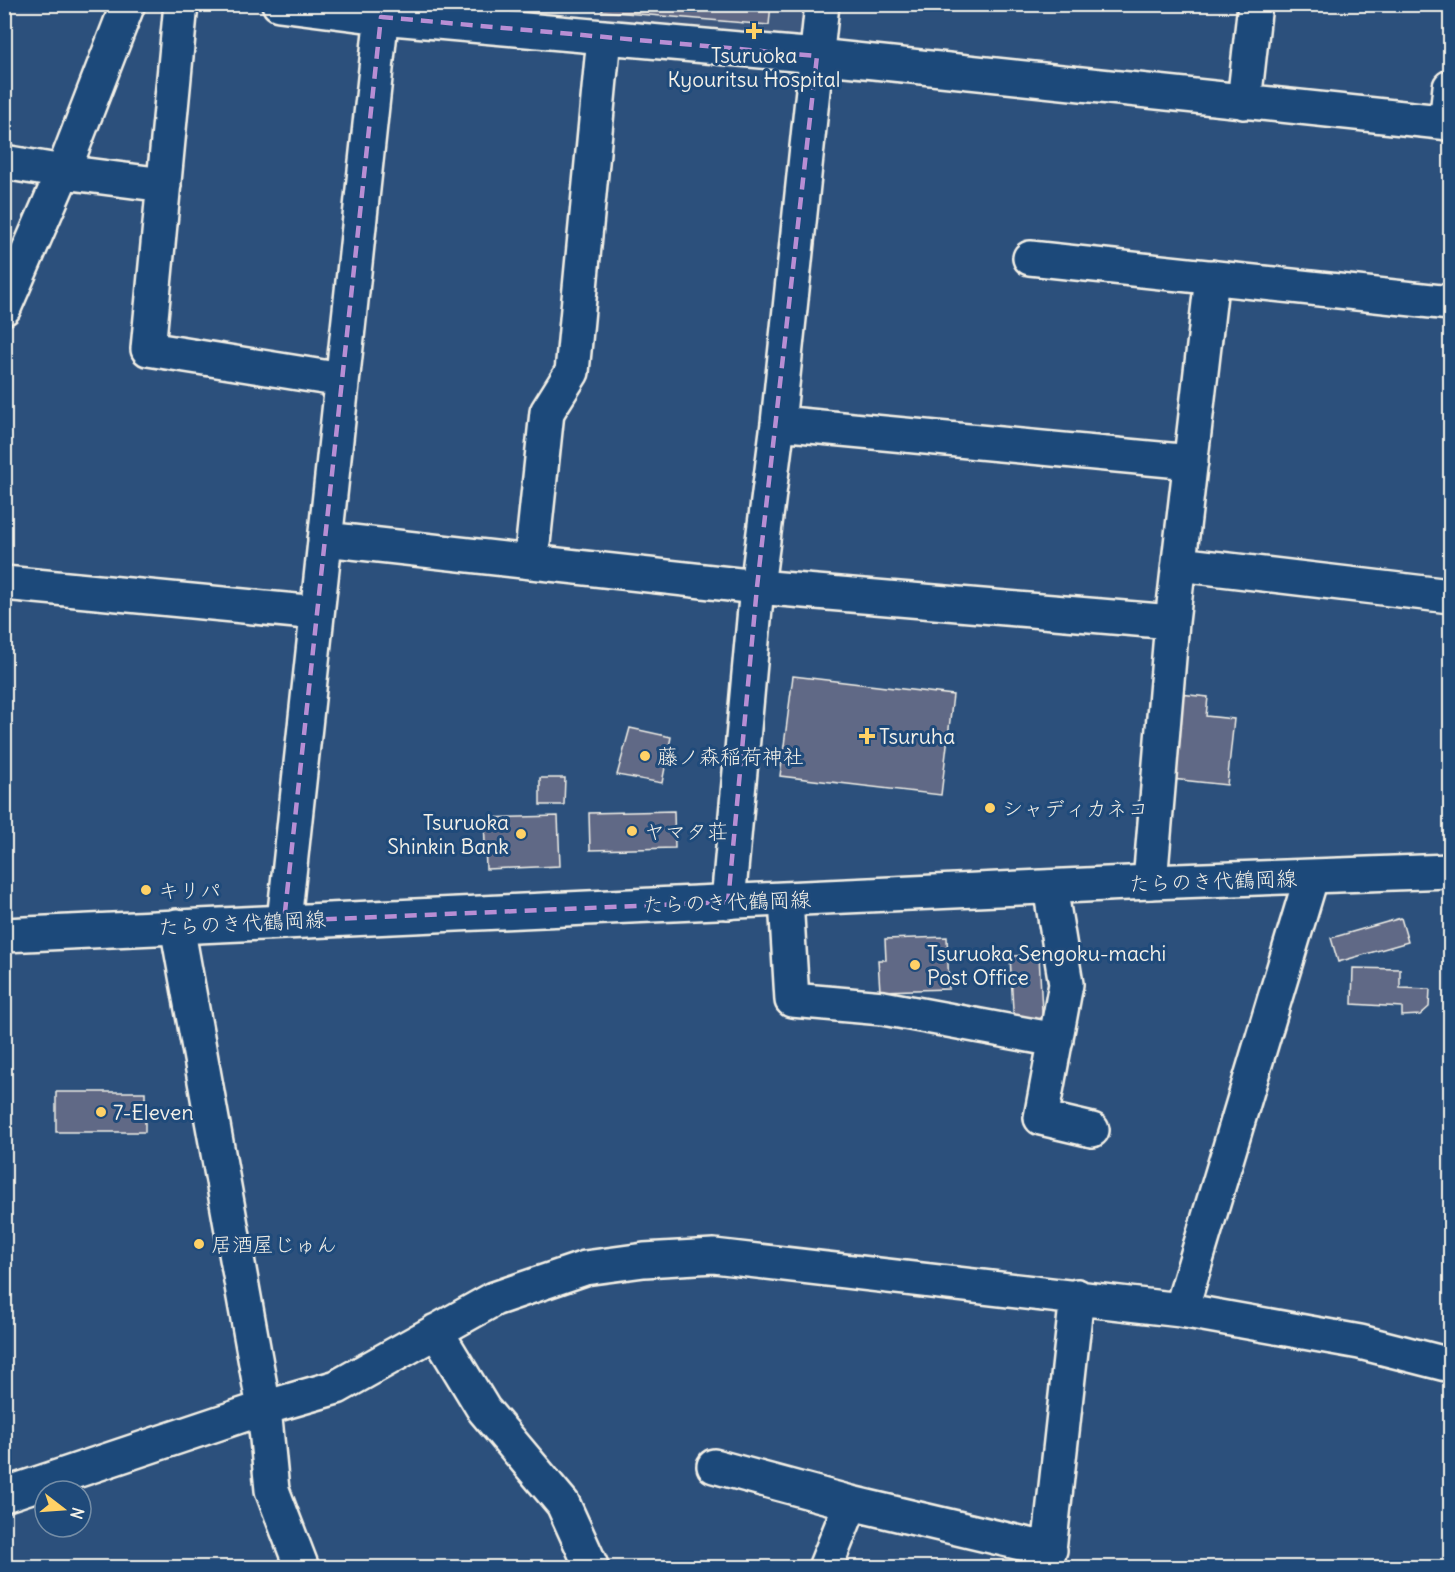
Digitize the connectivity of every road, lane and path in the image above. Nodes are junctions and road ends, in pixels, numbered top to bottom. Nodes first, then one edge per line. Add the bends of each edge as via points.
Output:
1 (128, 4) edge
2 (181, 4) edge
3 (279, 4) edge
4 (822, 4) edge
5 (1255, 4) edge
6 (382, 10) edge
7 (604, 37) junction
8 (817, 56) junction
9 (1450, 87) edge
10 (1244, 102) junction
11 (1448, 123) edge
12 (4, 162) edge
13 (63, 172) junction
14 (164, 185) junction
15 (1030, 258) dead end
16 (1212, 277) junction
17 (1450, 303) edge
18 (4, 308) edge
19 (342, 380) junction
20 (778, 423) junction
21 (1191, 462) junction
22 (325, 538) junction
23 (531, 562) junction
24 (1179, 564) junction
25 (4, 583) edge
26 (757, 586) junction
27 (1450, 596) edge
28 (316, 613) junction
29 (1172, 622) junction
30 (1450, 871) edge
31 (1311, 878) junction
32 (1150, 882) junction
33 (1050, 887) junction
34 (786, 900) junction
35 (728, 902) junction
36 (284, 921) junction
37 (177, 926) junction
38 (4, 935) edge
39 (1056, 1040) junction
40 (1092, 1130) dead end
41 (1077, 1296) junction
42 (1181, 1310) junction
43 (436, 1331) junction
44 (1450, 1365) edge
45 (264, 1408) junction
46 (714, 1466) dead end
47 (4, 1495) edge
48 (851, 1503) junction
49 (1048, 1559) edge
50 (302, 1568) edge
51 (592, 1568) edge
52 (825, 1568) edge

1 - 13 street
2 - 14 street
3 - 6 street
4 - 8 street
5 - 10 street
6 - 7 street
6 - 19 street
7 - 8 street
7 - 23 street via 572,372 547,412
8 - 10 street
8 - 20 street
9 - 11 street
10 - 11 street
12 - 13 street
13 - 14 street
13 - 18 street
14 - 19 street via 148,349
15 - 16 street
16 - 17 street
16 - 21 street
19 - 22 street
20 - 21 street
20 - 26 street
21 - 24 street
22 - 23 street
22 - 28 street
23 - 26 street
24 - 27 street
24 - 29 street
25 - 28 street
26 - 29 street
26 - 35 street
28 - 36 street
29 - 32 street
30 - 31 street, たらのき代鶴岡線
31 - 32 street, たらのき代鶴岡線
31 - 42 street
32 - 33 street, たらのき代鶴岡線
33 - 34 street, たらのき代鶴岡線
33 - 39 street via 1066,984
34 - 35 street, たらのき代鶴岡線
34 - 39 street via 792,1000 883,1008
35 - 36 street, たらのき代鶴岡線
36 - 37 street, たらのき代鶴岡線
37 - 38 street, たらのき代鶴岡線
37 - 45 street
39 - 40 street via 1041,1118
41 - 42 street
41 - 43 street via 735,1258 644,1260 585,1268 494,1299
41 - 49 street
42 - 44 street via 1360,1342
43 - 45 street via 337,1387
43 - 51 street via 484,1410 563,1504
45 - 47 street
45 - 50 street via 272,1490
46 - 48 street
48 - 49 street
48 - 52 street

